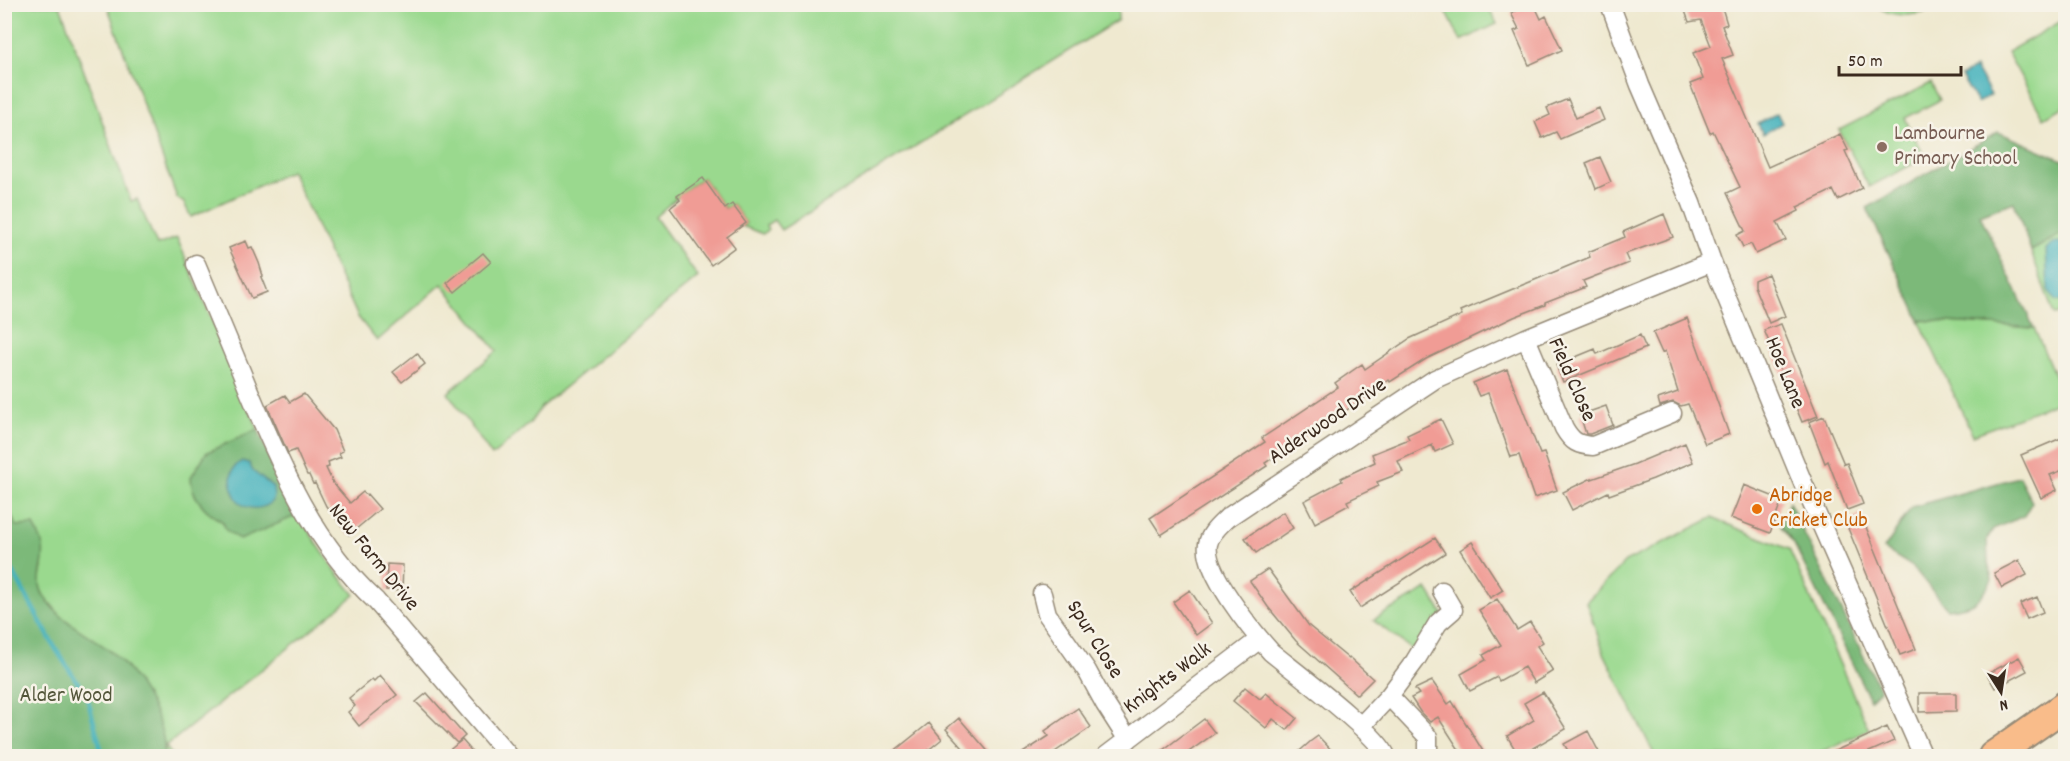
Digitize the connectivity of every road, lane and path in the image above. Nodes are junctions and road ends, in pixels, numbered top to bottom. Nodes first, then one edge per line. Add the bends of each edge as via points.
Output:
1 (1610, 4) edge
2 (1712, 262) junction
3 (196, 264) dead end
4 (1526, 338) junction
5 (1672, 413) dead end
6 (1442, 591) dead end
7 (1042, 594) dead end
8 (1260, 639) junction
9 (1389, 696) junction
10 (2066, 705) edge
11 (1360, 726) junction
12 (1128, 740) junction
13 (509, 756) edge
14 (1106, 756) edge
15 (1386, 756) edge
16 (1428, 756) edge
17 (1923, 756) edge
18 (1993, 756) edge

1 - 2 street, Hoe Lane
2 - 4 street, Alderwood Drive
2 - 17 street, Hoe Lane via 1803,483
3 - 13 street, New Farm Drive via 271,444 300,503 356,583 376,601
4 - 5 street, Field Close via 1564,428 1570,440 1580,446 1593,446
4 - 8 street, Alderwood Drive via 1435,379 1217,527 1208,542 1214,574
6 - 9 street via 1453,610 1438,623
7 - 12 street, Spur Close via 1047,614 1083,664
8 - 11 street, Alderwood Drive
8 - 12 street, Knights Walk
9 - 11 street
9 - 16 street via 1428,737
10 - 18 main road
11 - 15 street, Alderwood Drive
12 - 14 street, Knights Walk

